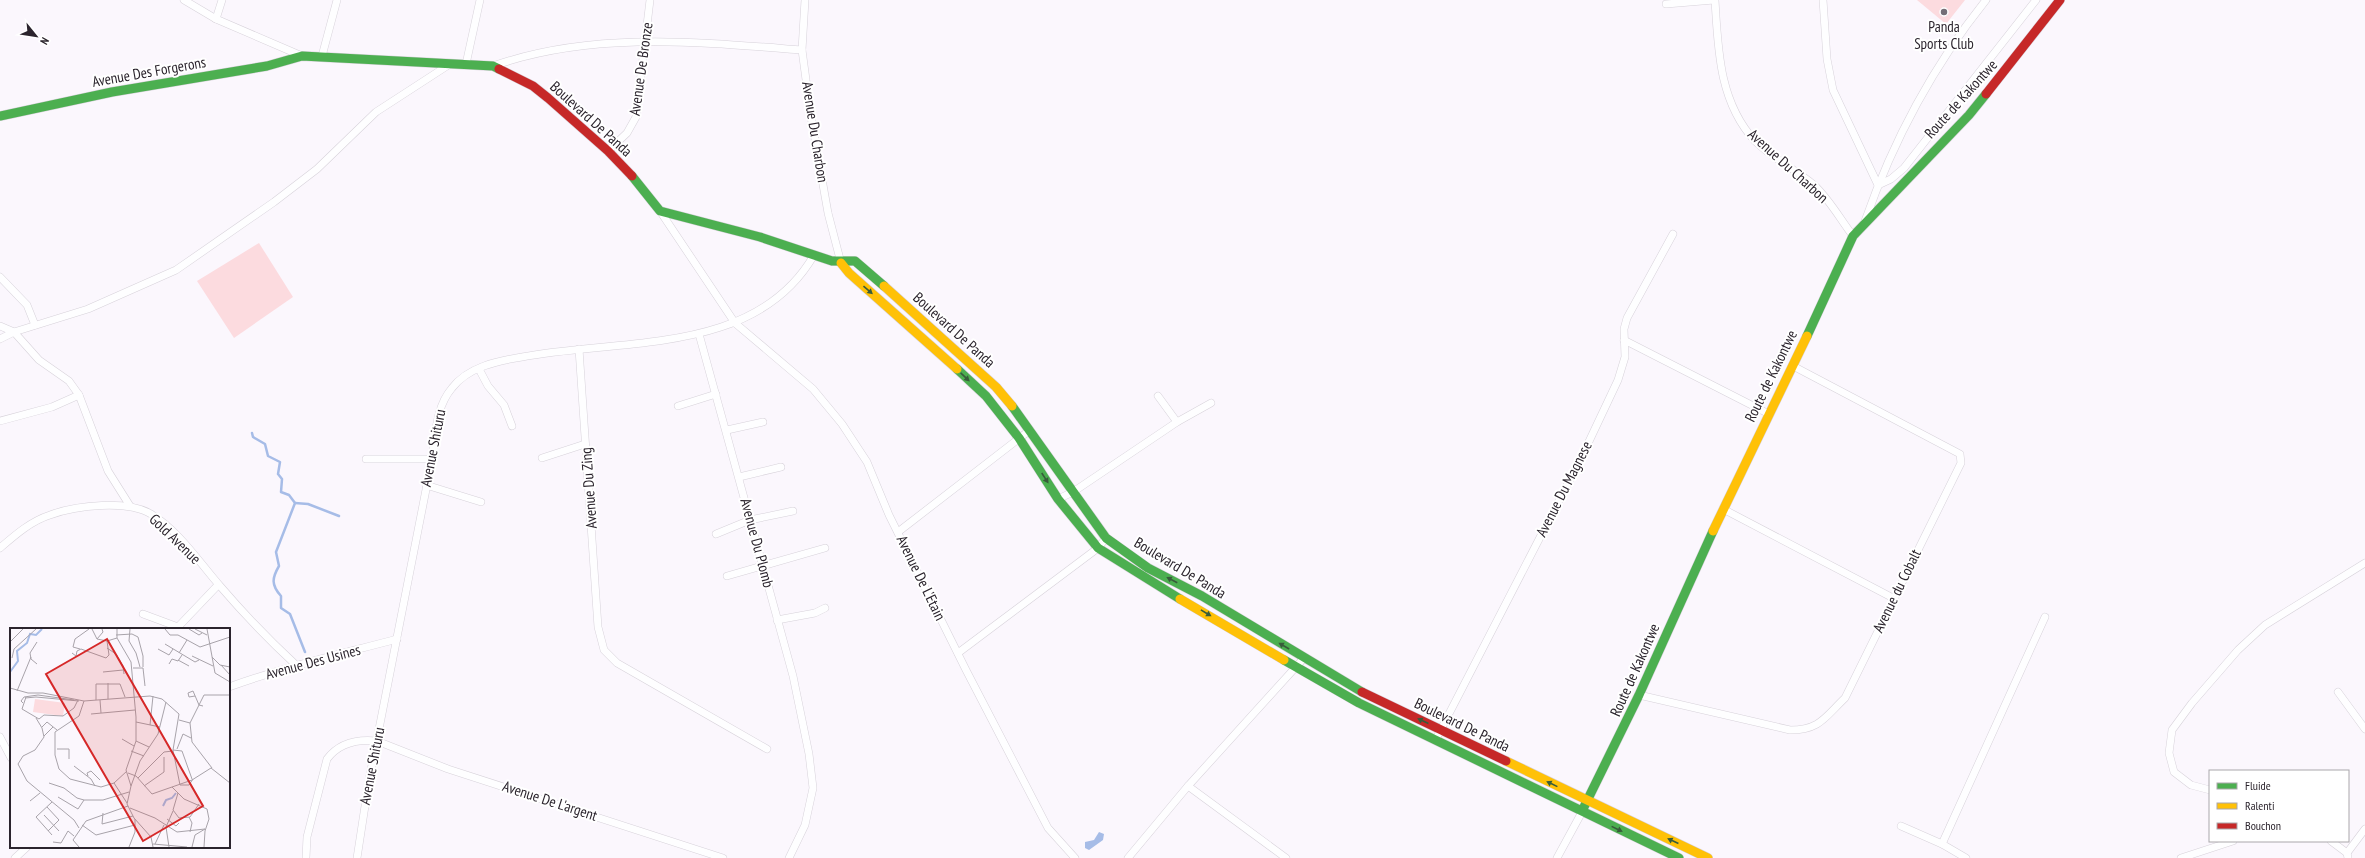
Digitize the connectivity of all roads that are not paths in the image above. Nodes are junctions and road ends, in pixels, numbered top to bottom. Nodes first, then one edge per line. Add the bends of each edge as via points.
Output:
1 (184, 0) edge
2 (222, 0) edge
3 (337, 0) edge
4 (480, 0) edge
5 (650, 0) edge
6 (805, 0) edge
7 (1714, 0) edge
8 (1824, 0) edge
9 (1986, 0) edge
10 (2036, 0) edge
11 (2060, 0) edge
12 (1666, 4) dead end
13 (216, 19) junction
14 (645, 42) junction
15 (802, 50) junction
16 (302, 56) junction
17 (322, 56) junction
18 (450, 63) junction
19 (466, 64) junction
20 (493, 66) junction
21 (0, 116) edge
22 (608, 151) junction
23 (1878, 185) junction
24 (660, 211) junction
25 (1865, 221) junction
26 (1673, 234) dead end
27 (1853, 236) junction
28 (814, 255) junction
29 (841, 262) junction
30 (0, 277) edge
31 (894, 294) junction
32 (885, 305) junction
33 (735, 323) junction
34 (36, 325) junction
35 (0, 326) edge
36 (936, 331) junction
37 (14, 332) junction
38 (699, 334) junction
39 (0, 339) edge
40 (1624, 340) junction
41 (927, 341) junction
42 (579, 349) junction
43 (1793, 366) junction
44 (479, 369) junction
45 (716, 394) junction
46 (79, 395) junction
47 (1158, 396) dead end
48 (1211, 403) dead end
49 (678, 406) dead end
50 (1769, 414) junction
51 (0, 421) edge
52 (763, 422) dead end
53 (1177, 422) junction
54 (512, 426) dead end
55 (727, 430) junction
56 (1030, 430) junction
57 (1019, 438) junction
58 (585, 444) junction
59 (542, 458) dead end
60 (366, 459) dead end
61 (432, 459) junction
62 (781, 467) dead end
63 (739, 477) junction
64 (426, 485) junction
65 (1073, 492) junction
66 (1058, 499) junction
67 (480, 502) dead end
68 (130, 506) junction
69 (1723, 509) junction
70 (793, 511) dead end
71 (750, 520) junction
72 (898, 532) junction
73 (716, 534) dead end
74 (1106, 538) junction
75 (0, 548) edge
76 (825, 548) dead end
77 (1098, 548) junction
78 (2365, 563) edge
79 (763, 564) junction
80 (727, 576) dead end
81 (218, 584) junction
82 (1893, 598) junction
83 (825, 608) dead end
84 (144, 614) dead end
85 (2045, 617) dead end
86 (777, 620) junction
87 (397, 640) junction
88 (958, 653) junction
89 (1304, 658) junction
90 (296, 665) junction
91 (1297, 668) junction
92 (230, 687) edge
93 (2338, 692) dead end
94 (1639, 695) junction
95 (2365, 729) edge
96 (1442, 730) junction
97 (0, 738) edge
98 (1436, 739) junction
99 (377, 742) junction
100 (767, 749) dead end
101 (10, 756) edge
102 (1188, 786) junction
103 (2209, 790) edge
104 (1588, 801) junction
105 (1582, 812) junction
106 (1901, 826) dead end
107 (2365, 829) edge
108 (2230, 842) edge
109 (2332, 842) edge
110 (1942, 844) junction
111 (26, 848) edge
112 (2348, 856) edge
113 (15, 858) edge
114 (306, 858) edge
115 (357, 858) edge
116 (723, 858) edge
117 (789, 858) edge
118 (1075, 858) edge
119 (1128, 858) edge
120 (1286, 858) edge
121 (1557, 858) edge
122 (1679, 858) edge
123 (1708, 858) edge
124 (1966, 858) edge
125 (2181, 858) edge

1 - 13 street
2 - 13 street
3 - 17 street
4 - 19 street
5 - 14 street, Avenue De Bronze
6 - 15 street, Avenue Du Charbon
7 - 12 street
7 - 27 street, Avenue Du Charbon via 1721,72 1734,109 1755,140 1827,199
8 - 23 street via 1827,59 1833,90
9 - 23 street via 1930,79
10 - 23 street via 1904,168 1891,179
11 - 25 street, Route de Kakontwe via 1969,115
13 - 16 street
14 - 15 street
14 - 20 street via 604,43 548,50
14 - 22 street, Avenue De Bronze via 638,105 633,125 628,134
15 - 29 street, Avenue Du Charbon via 820,171
16 - 17 street, Boulevard De Panda
16 - 21 street, Avenue Des Forgerons via 267,66 112,92
17 - 18 street, Boulevard De Panda via 371,61
18 - 19 street, Boulevard De Panda
18 - 34 street via 376,112 317,169 176,270 95,306
19 - 20 street, Boulevard De Panda
20 - 22 street, Boulevard De Panda via 533,86
22 - 24 street, Boulevard De Panda via 638,182
23 - 25 street
24 - 28 street, Boulevard De Panda via 760,237
24 - 33 street, Avenue De L'Etain
25 - 27 street, Route de Kakontwe
26 - 40 street, Avenue Du Magnese via 1627,318
27 - 43 street, Route de Kakontwe
28 - 29 street, Boulevard De Panda
28 - 33 street, Avenue Shituru via 801,276 779,298 761,311
29 - 31 street, Boulevard De Panda via 855,261
29 -> 32 street, Boulevard De Panda via 849,273
30 - 34 street via 27,305
31 - 32 street
31 - 36 street, Boulevard De Panda
32 - 41 street, Boulevard De Panda
33 - 38 street, Avenue Shituru
33 - 72 street, Avenue De L'Etain via 813,389 842,424 867,462
34 - 37 street
35 - 37 street
36 - 41 street
36 - 56 street, Boulevard De Panda via 996,387
37 - 39 street
37 - 46 street via 39,360 69,380
38 - 42 street, Avenue Shituru
38 - 45 street, Avenue Du Plomb
40 - 50 street
40 - 96 street, Avenue Du Magnese via 1625,357 1618,380
41 -> 57 street, Boulevard De Panda via 986,396
42 - 44 street, Avenue Shituru via 516,358
42 - 58 street, Avenue Du Zing
43 - 50 street, Route de Kakontwe
43 - 82 street, Avenue du Cobalt via 1960,454 1961,463
44 - 54 street via 488,386 504,406
44 - 61 street, Avenue Shituru via 459,379 442,402
45 - 49 street
45 - 55 street, Avenue Du Plomb
46 - 51 street via 52,408
46 - 68 street via 104,462
47 - 53 street
48 - 53 street
50 - 69 street, Route de Kakontwe
52 - 55 street
53 - 65 street
55 - 63 street, Avenue Du Plomb
56 - 57 street
56 - 65 street, Boulevard De Panda
57 -> 66 street, Boulevard De Panda
57 - 72 street
58 - 59 street
58 - 100 street, Avenue Du Zing via 598,627 604,650 617,663
60 - 61 street
61 - 64 street, Avenue Shituru
62 - 63 street
63 - 71 street, Avenue Du Plomb
64 - 67 street
64 - 87 street, Avenue Shituru
65 - 66 street
65 - 74 street, Boulevard De Panda
66 - 77 street, Boulevard De Panda
68 - 75 street, Gold Avenue via 89,508 50,515 22,530
68 - 81 street, Gold Avenue via 158,518
69 - 82 street
69 - 94 street, Route de Kakontwe
70 - 71 street
71 - 73 street
71 - 79 street, Avenue Du Plomb
72 - 88 street, Avenue De L'Etain
74 - 77 street
89 -> 74 street, Boulevard De Panda via 1202,596 1148,568
76 - 79 street
77 - 88 street
77 -> 91 street, Boulevard De Panda via 1140,576
78 - 103 street via 2265,625 2238,650 2172,730 2169,753 2174,772 2191,785
79 - 80 street
79 - 86 street, Avenue Du Plomb
81 - 84 street via 178,627
81 - 90 street, Gold Avenue
82 - 94 street, Avenue du Cobalt via 1845,698 1816,726 1807,730 1790,730
83 - 86 street via 815,613
85 - 110 street
86 - 117 street, Avenue Du Plomb via 793,676 809,754 813,788 805,825
87 - 90 street, Avenue Des Usines
87 - 99 street, Avenue Shituru
88 - 118 street, Avenue De L'Etain via 1048,828
89 - 91 street
96 -> 89 street, Boulevard De Panda via 1362,692
90 - 92 street, Avenue Des Usines
91 - 98 street, Boulevard De Panda via 1360,703
91 - 102 street
93 - 95 street
94 - 104 street, Route de Kakontwe
96 - 98 street, Avenue Du Magnese
104 -> 96 street, Boulevard De Panda
97 - 101 street
98 - 105 street, Boulevard De Panda
99 - 114 street via 366,740 343,745 327,759 307,837
99 - 115 street, Avenue Shituru via 360,828
99 - 116 street, Avenue De L'argent via 448,769
102 - 119 street
102 - 120 street
104 - 105 street, Route de Kakontwe
123 -> 104 street, Boulevard De Panda
105 - 121 street
105 -> 122 street, Boulevard De Panda
106 - 110 street
107 - 112 street
108 - 125 street
109 - 112 street
110 - 124 street
111 - 113 street

